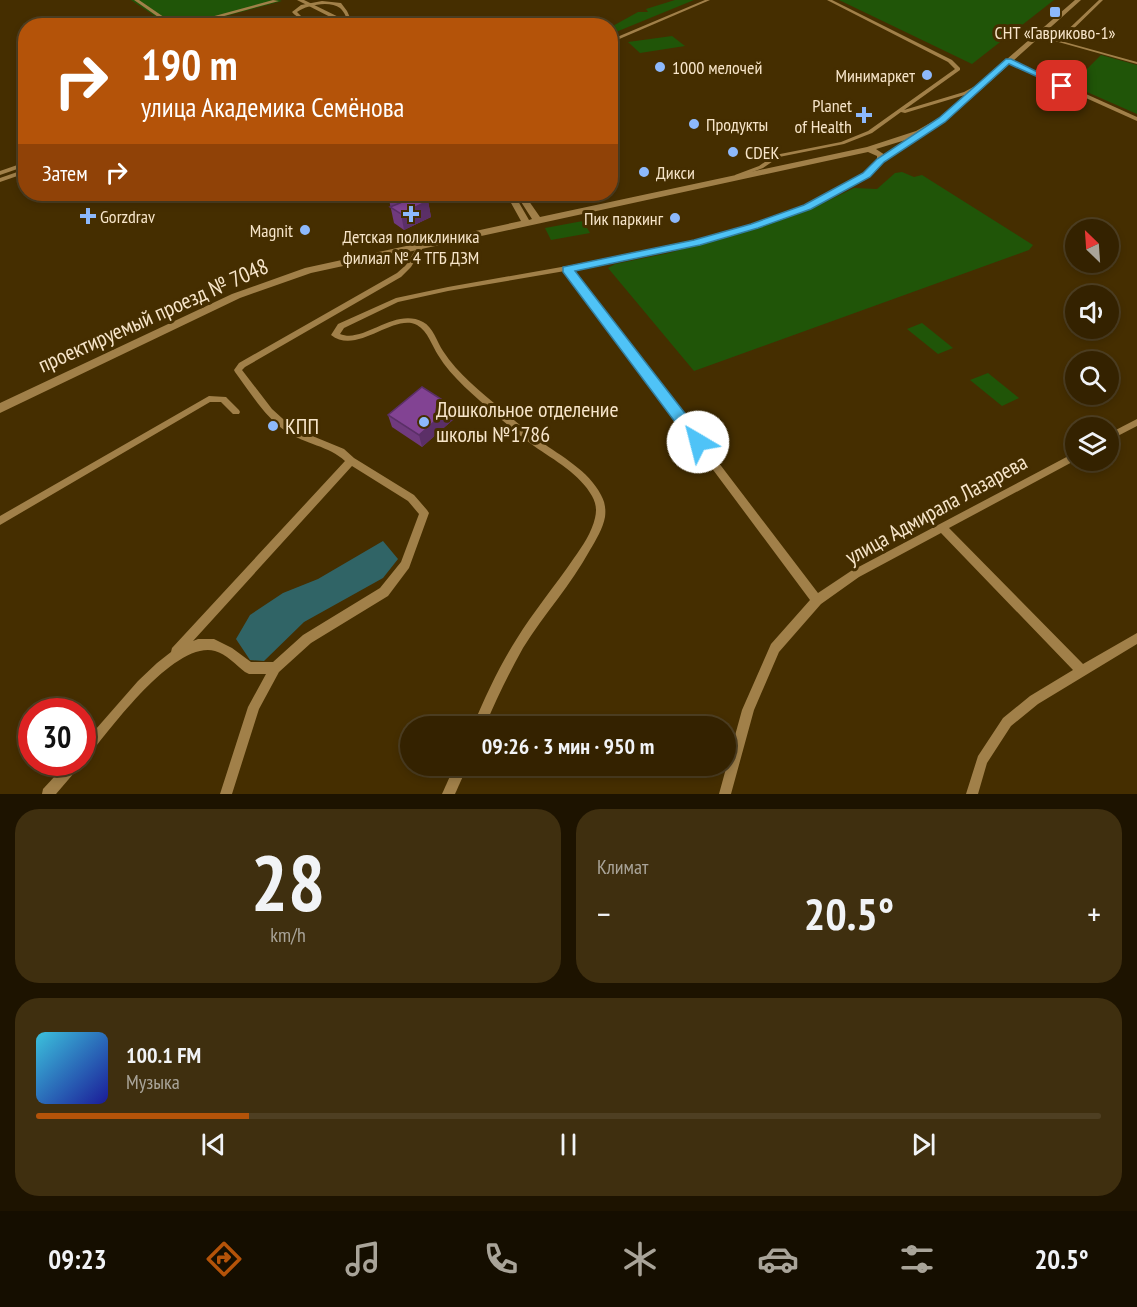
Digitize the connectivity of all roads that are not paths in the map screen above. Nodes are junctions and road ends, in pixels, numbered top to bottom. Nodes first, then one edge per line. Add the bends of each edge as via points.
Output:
1 (135, 0) edge
2 (274, 0) edge
3 (291, 0) edge
4 (708, 0) edge
5 (829, 0) edge
6 (1078, 0) edge
7 (1101, 0) edge
8 (303, 3) edge
9 (162, 18) edge
10 (211, 18) edge
11 (304, 18) edge
12 (329, 18) edge
13 (337, 18) edge
14 (349, 18) edge
15 (1039, 36) junction
16 (618, 39) edge
17 (1058, 41) junction
18 (1008, 61) junction
19 (1137, 63) edge
20 (982, 85) junction
21 (916, 100) junction
22 (927, 105) junction
23 (895, 115) junction
24 (1137, 119) edge
25 (919, 133) junction
26 (869, 149) junction
27 (880, 160) junction
28 (18, 166) edge
29 (0, 172) edge
30 (18, 174) edge
31 (731, 178) junction
32 (0, 180) edge
33 (515, 201) edge
34 (523, 201) edge
35 (531, 221) junction
36 (422, 244) junction
37 (567, 269) junction
38 (0, 408) edge
39 (236, 412) dead end
40 (1137, 422) edge
41 (1119, 432) edge
42 (351, 461) junction
43 (1065, 461) edge
44 (0, 521) edge
45 (942, 527) junction
46 (817, 600) junction
47 (1137, 638) edge
48 (174, 654) junction
49 (275, 668) junction
50 (1082, 671) junction
51 (482, 716) edge
52 (96, 738) edge
53 (64, 776) edge
54 (457, 776) edge
55 (48, 794) edge
56 (226, 794) edge
57 (448, 794) edge
58 (724, 794) edge
59 (972, 794) edge

1 - 9 street
2 - 10 street via 277,1
3 - 8 main road
4 - 16 street
5 - 21 street via 957,67
6 - 15 main road, проектируемый проезд № 7048
7 - 17 street
8 - 11 street via 294,12
8 - 12 main road
8 - 13 main road
8 - 14 street via 341,5
15 - 17 street
15 - 18 main road, проектируемый проезд № 7048
17 - 19 street
18 - 20 main road, проектируемый проезд № 7048
18 - 24 street
20 - 22 street
20 - 25 main road, проектируемый проезд № 7048 via 942,120
21 - 22 street
21 - 23 street
22 - 23 street
23 - 31 street via 850,140 777,156 761,167
25 - 26 main road, проектируемый проезд № 7048
25 - 27 street
26 - 27 main road via 881,155
26 - 31 main road, проектируемый проезд № 7048
27 - 37 street via 866,175 837,192 754,226 664,251
28 - 29 street
30 - 32 street
31 - 35 main road, проектируемый проезд № 7048
33 - 35 main road
34 - 35 main road
35 - 36 main road, проектируемый проезд № 7048
36 - 38 main road, проектируемый проезд № 7048 via 319,267 251,289
36 - 42 street via 399,275 239,368 238,372 269,411 290,430 321,441
37 - 46 street
37 - 51 street via 396,300 341,326 335,334 351,340 375,328 412,321 423,325 463,381 529,438 585,479 601,505 600,523 587,548 519,643
39 - 44 street via 223,399 208,399
40 - 41 street
42 - 48 street
42 - 49 street via 411,498 424,513 405,565 384,592 307,639
43 - 45 street, улица Адмирала Лазарева
45 - 46 street, улица Адмирала Лазарева via 855,574
45 - 50 street
46 - 58 street, улица Адмирала Лазарева via 775,648 748,710
47 - 50 street
48 - 49 street via 192,646 212,644 249,668
48 - 52 street
49 - 56 street via 255,707
50 - 59 street via 1034,700 1007,722 982,760
53 - 55 street
54 - 57 street

